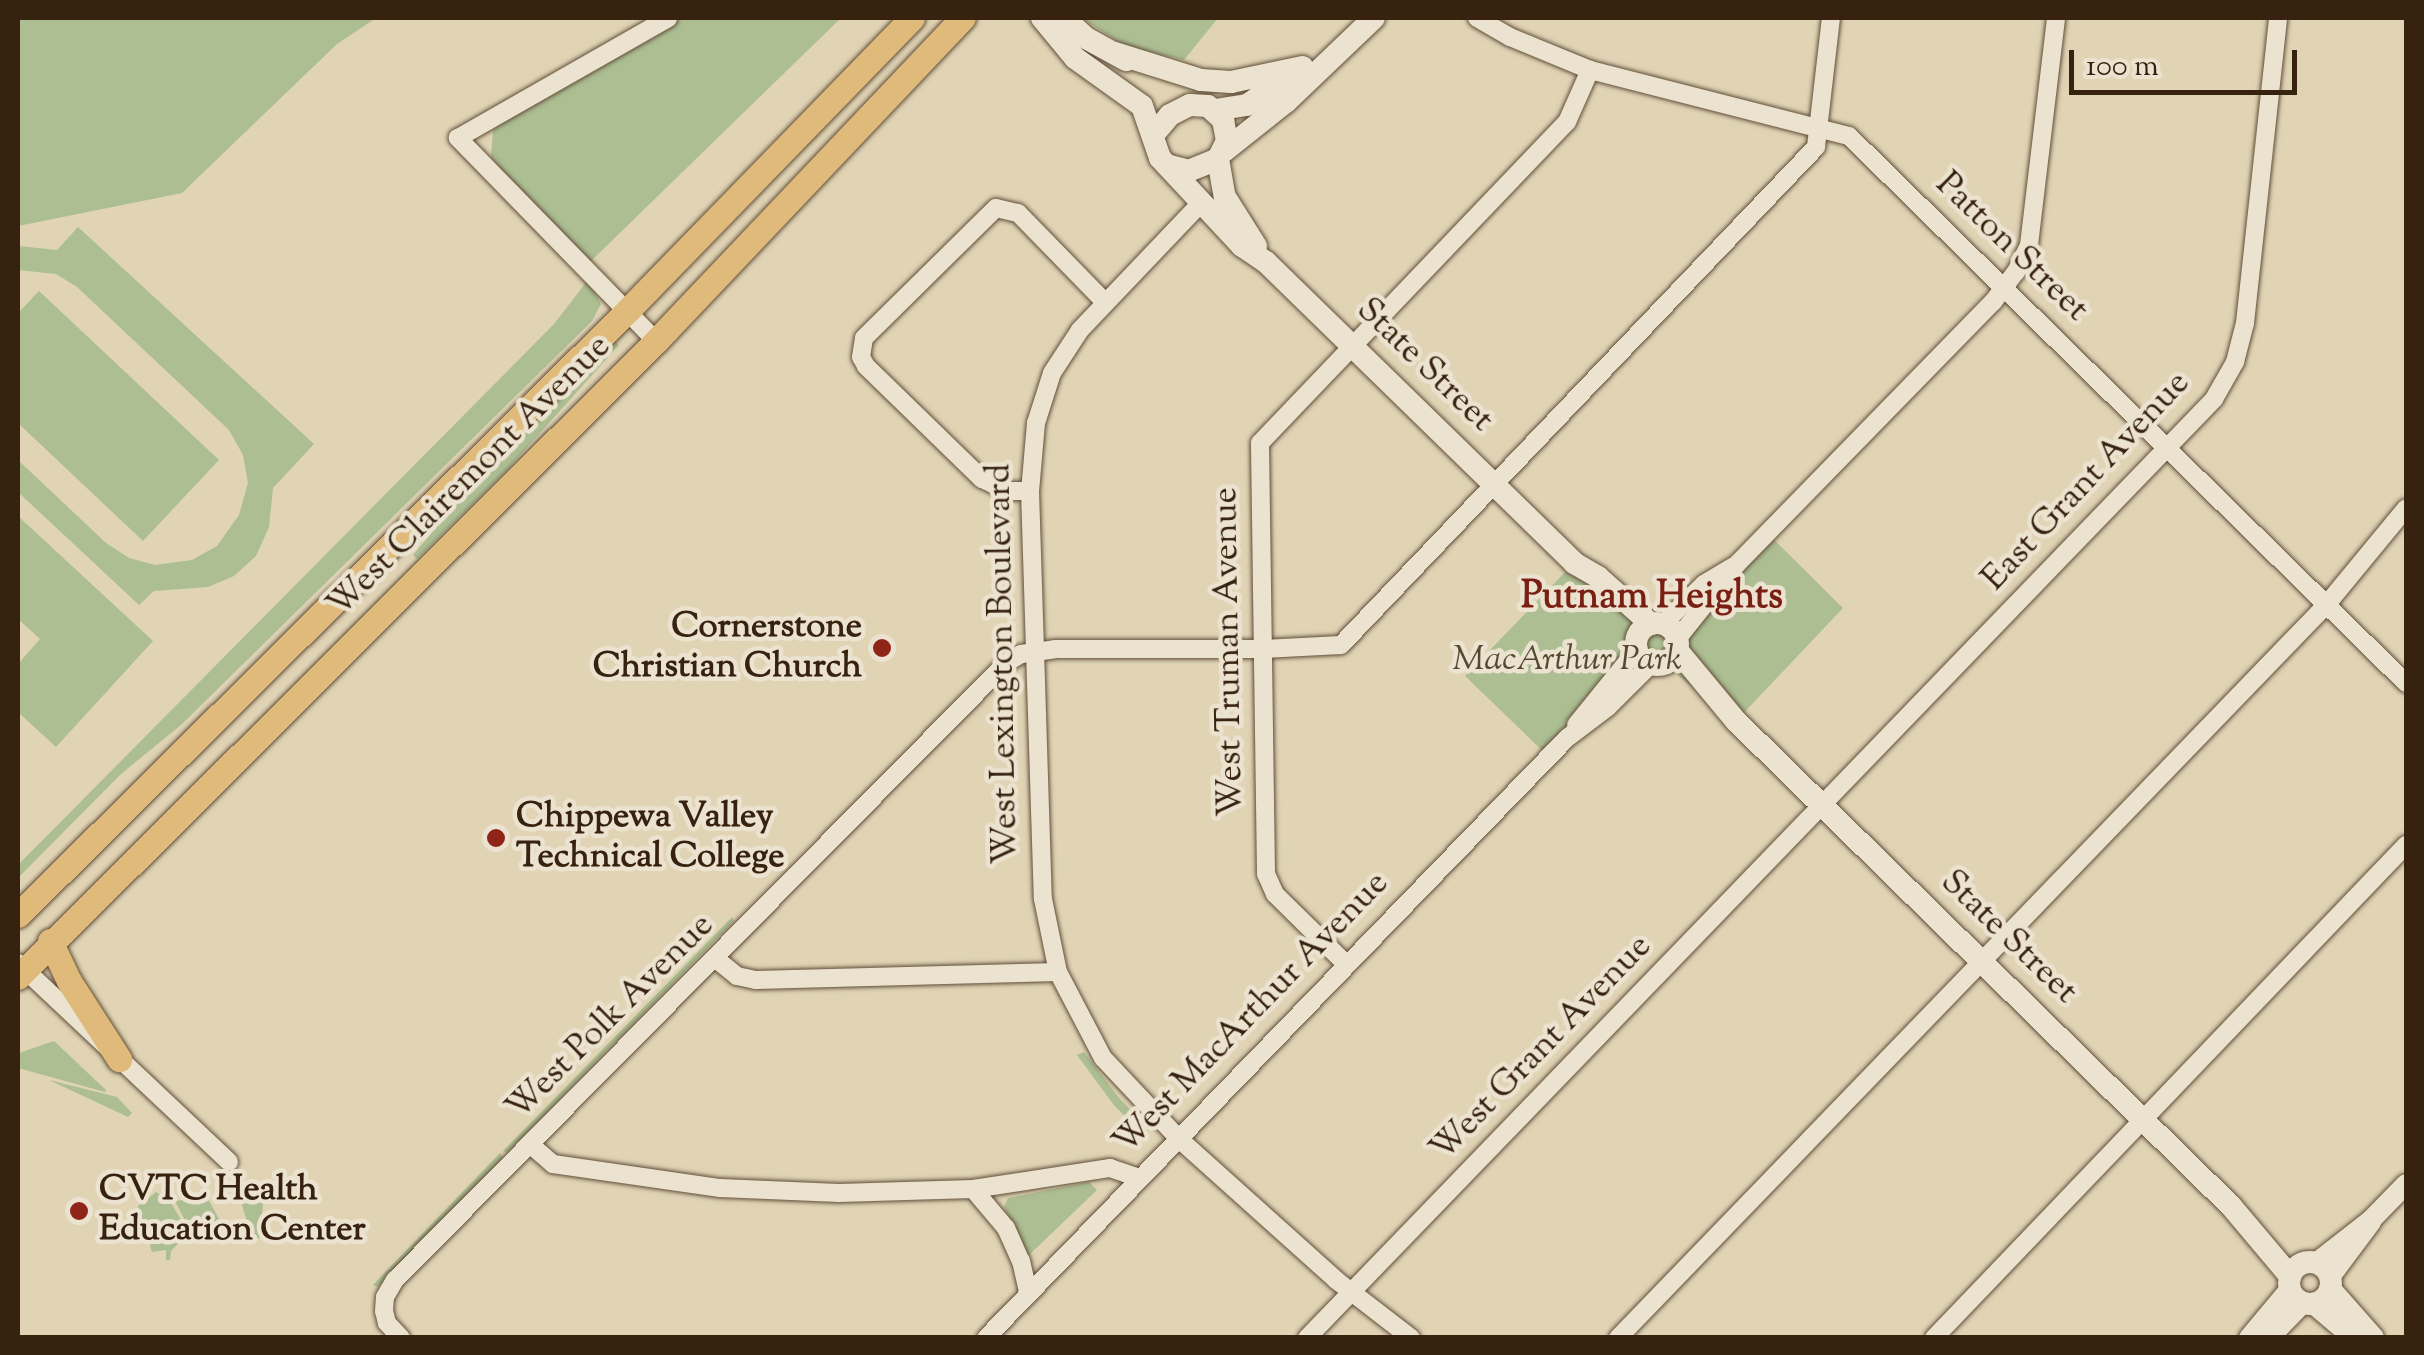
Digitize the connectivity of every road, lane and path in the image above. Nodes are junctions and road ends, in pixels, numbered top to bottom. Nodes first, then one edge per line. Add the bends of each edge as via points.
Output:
1 (668, 18) edge
2 (912, 18) edge
3 (963, 18) edge
4 (1042, 18) edge
5 (1064, 18) edge
6 (1365, 18) edge
7 (1374, 18) edge
8 (1477, 18) edge
9 (1832, 18) edge
10 (2056, 18) edge
11 (2278, 18) edge
12 (1351, 40) junction
13 (1115, 53) junction
14 (1302, 66) junction
15 (1590, 70) junction
16 (1208, 107) junction
17 (1819, 129) junction
18 (1154, 134) junction
19 (1221, 155) junction
20 (1167, 165) junction
21 (1200, 204) junction
22 (1266, 262) junction
23 (2005, 287) junction
24 (1106, 302) junction
25 (627, 311) junction
26 (656, 341) junction
27 (1352, 344) junction
28 (2168, 447) junction
29 (1493, 482) junction
30 (1030, 490) junction
31 (2406, 508) edge
32 (2327, 604) junction
33 (1657, 644) junction
34 (1036, 650) junction
35 (1264, 650) junction
36 (2406, 683) edge
37 (1823, 806) junction
38 (2406, 845) edge
39 (18, 915) edge
40 (50, 941) junction
41 (716, 959) junction
42 (1981, 962) junction
43 (1346, 964) junction
44 (20, 969) edge
45 (1058, 972) junction
46 (119, 1059) junction
47 (2144, 1120) junction
48 (1178, 1138) junction
49 (531, 1144) junction
50 (228, 1162) dead end
51 (1139, 1178) junction
52 (2406, 1184) edge
53 (973, 1189) junction
54 (2310, 1283) junction
55 (1028, 1292) junction
56 (1351, 1292) junction
57 (401, 1338) edge
58 (986, 1338) edge
59 (1307, 1338) edge
60 (1411, 1338) edge
61 (1618, 1338) edge
62 (1934, 1338) edge
63 (2250, 1338) edge
64 (2268, 1338) edge
65 (2355, 1338) edge
66 (2373, 1338) edge

1 - 25 street via 458,138
2 - 25 main road, West Clairemont Avenue
3 - 26 main road, West Clairemont Avenue
4 - 18 main road via 1075,58 1142,106
5 - 13 main road
6 - 12 main road
7 - 12 main road
8 - 15 street, Patton Street
9 - 17 street
10 - 23 street, West MacArthur Avenue via 2029,245
11 - 28 street, East Grant Avenue via 2245,323 2235,362 2214,399
12 - 14 main road
12 - 19 main road
13 - 14 main road via 1201,80 1231,82
13 - 16 main road
14 - 16 main road via 1248,105
15 - 17 street, Patton Street
15 - 27 street, West Truman Avenue via 1567,122
16 - 18 main road via 1170,115
16 - 19 main road via 1226,130
17 - 23 street, Patton Street via 1849,136
17 - 29 street via 1816,147
18 - 20 main road
19 - 20 main road via 1189,171
19 - 22 main road, State Street via 1226,197
20 - 21 main road, State Street
21 - 22 main road, State Street
21 - 24 street, West Lexington Boulevard
22 - 27 main road, State Street
23 - 28 street, Patton Street
23 - 33 street, West MacArthur Avenue via 1736,564 1704,584
24 - 30 street, West Lexington Boulevard via 1065,351 1043,397
24 - 30 street via 1018,213 996,208 864,338 866,366 982,479 1007,491
25 - 26 street
25 - 39 main road, West Clairemont Avenue
26 - 40 main road, West Clairemont Avenue
27 - 29 main road, State Street
27 - 35 street, West Truman Avenue via 1260,443
28 - 32 street, Patton Street
28 - 37 street, East Grant Avenue
29 - 33 main road, State Street
29 - 35 street via 1341,645
30 - 34 street, West Lexington Boulevard
31 - 32 street
32 - 36 street, Patton Street
32 - 42 street
33 - 37 main road, State Street
33 - 43 street, West MacArthur Avenue
34 - 35 street
34 - 41 street, West Polk Avenue via 1006,663
34 - 45 street, West Lexington Boulevard via 1041,883
35 - 43 street, West Truman Avenue via 1266,874 1275,894
37 - 42 main road, State Street
37 - 56 street, West Grant Avenue
38 - 47 street
40 - 44 main road, West Clairemont Avenue
40 - 46 main road
41 - 45 street via 756,980
41 - 49 street, West Polk Avenue
42 - 47 main road, State Street
42 - 61 street
43 - 48 street, West MacArthur Avenue
44 - 46 street
45 - 48 street, West Lexington Boulevard via 1103,1058
46 - 50 street
47 - 54 main road, State Street
47 - 62 street
48 - 51 street, West MacArthur Avenue
48 - 56 street, West Lexington Boulevard
49 - 53 street via 553,1164 720,1188 839,1194
49 - 57 street, West Polk Avenue via 396,1280 384,1311
51 - 53 street via 1094,1169
51 - 55 street, West MacArthur Avenue
52 - 54 street
53 - 55 street via 1006,1228
54 - 63 street
54 - 64 street
54 - 65 main road, State Street
54 - 66 main road, State Street
55 - 58 street, West MacArthur Avenue
56 - 59 street, West Grant Avenue
56 - 60 street, West Lexington Boulevard

